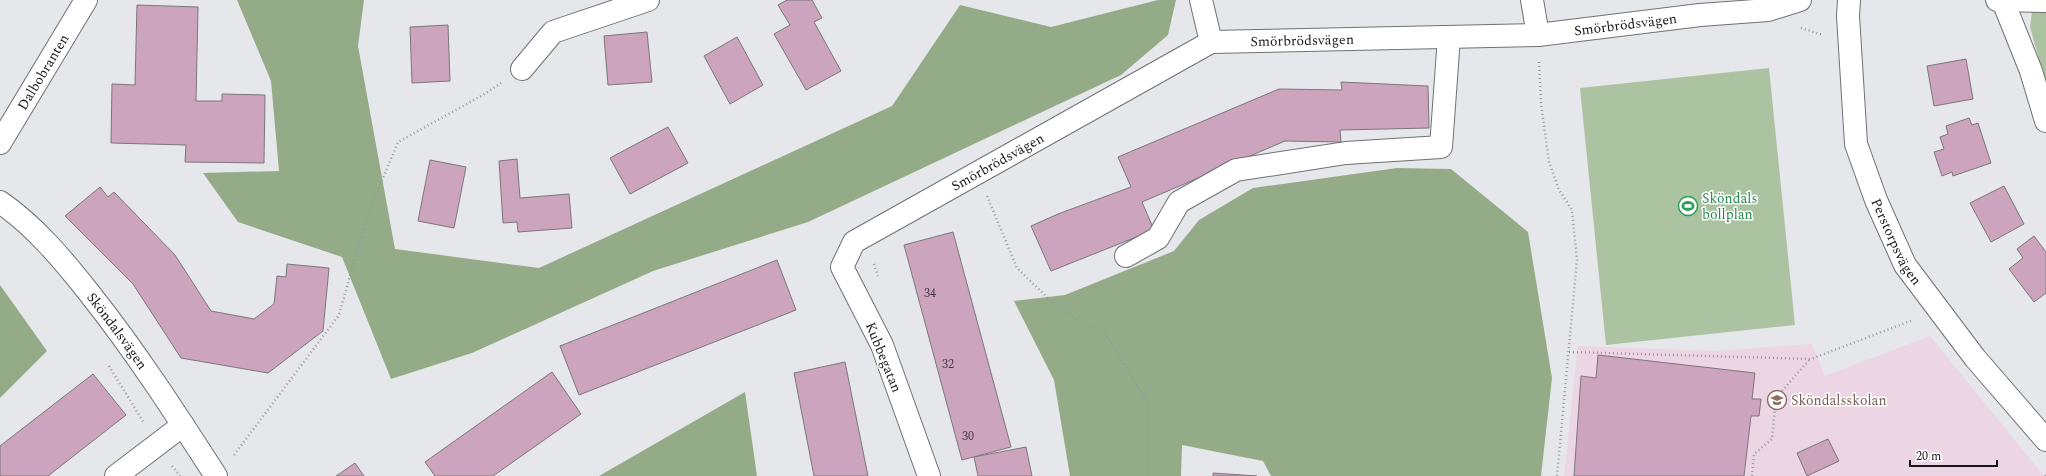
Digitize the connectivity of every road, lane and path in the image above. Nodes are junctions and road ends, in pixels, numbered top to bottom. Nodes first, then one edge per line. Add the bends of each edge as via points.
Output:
1 (86, 0) edge
2 (648, 0) edge
3 (1201, 0) edge
4 (1532, 0) edge
5 (1800, 0) edge
6 (1849, 0) edge
7 (2000, 0) edge
8 (2046, 1) edge
9 (1699, 8) edge
10 (1795, 26) dead end
11 (1538, 35) junction
12 (1449, 36) junction
13 (1211, 42) junction
14 (1825, 43) dead end
15 (522, 69) joint
16 (2046, 121) edge
17 (0, 143) edge
18 (977, 173) junction
19 (0, 202) edge
20 (854, 242) joint
21 (1126, 256) dead end
22 (872, 260) dead end
23 (880, 282) dead end
24 (1939, 310) junction
25 (1569, 352) junction
26 (1811, 359) junction
27 (105, 360) dead end
28 (183, 425) junction
29 (2046, 440) edge
30 (156, 444) junction
31 (232, 457) dead end
32 (116, 476) edge
33 (180, 476) edge
34 (216, 476) edge
35 (929, 476) edge
36 (1148, 476) edge
37 (1557, 476) edge
38 (1752, 476) edge

1 - 17 street, Dalbobranten
2 - 15 street via 553,32
3 - 13 street
4 - 11 street
5 - 9 street, Smörbrödsvägen via 1768,10
6 - 24 street, Perstorpsvägen via 1856,144 1876,200 1905,265
7 - 8 street
7 - 16 street via 2031,71
9 - 11 street, Smörbrödsvägen
10 - 14 path via 1824,35
11 - 12 street, Smörbrödsvägen
11 - 25 path via 1541,103 1549,162 1560,190 1572,210 1575,229 1577,260
12 - 13 street, Smörbrödsvägen
12 - 21 street via 1441,147 1346,153 1236,170 1178,202 1158,238
13 - 18 street, Smörbrödsvägen
15 - 31 path via 483,95 398,142 366,219 338,315
18 - 20 street, Smörbrödsvägen
18 - 36 path via 1017,268 1059,309 1106,335 1148,404
19 - 28 street, Sköndalsvägen via 41,236 73,272 126,341
20 - 35 street, Kubbegatan via 842,267 882,345
22 - 23 path
24 - 26 path
24 - 29 street, Perstorpsvägen via 1975,358
25 - 26 path
25 - 37 path
26 - 38 path via 1776,398 1772,439 1754,454
27 - 30 path
28 - 30 street
28 - 34 street, Sköndalsvägen
30 - 32 street
30 - 33 path

